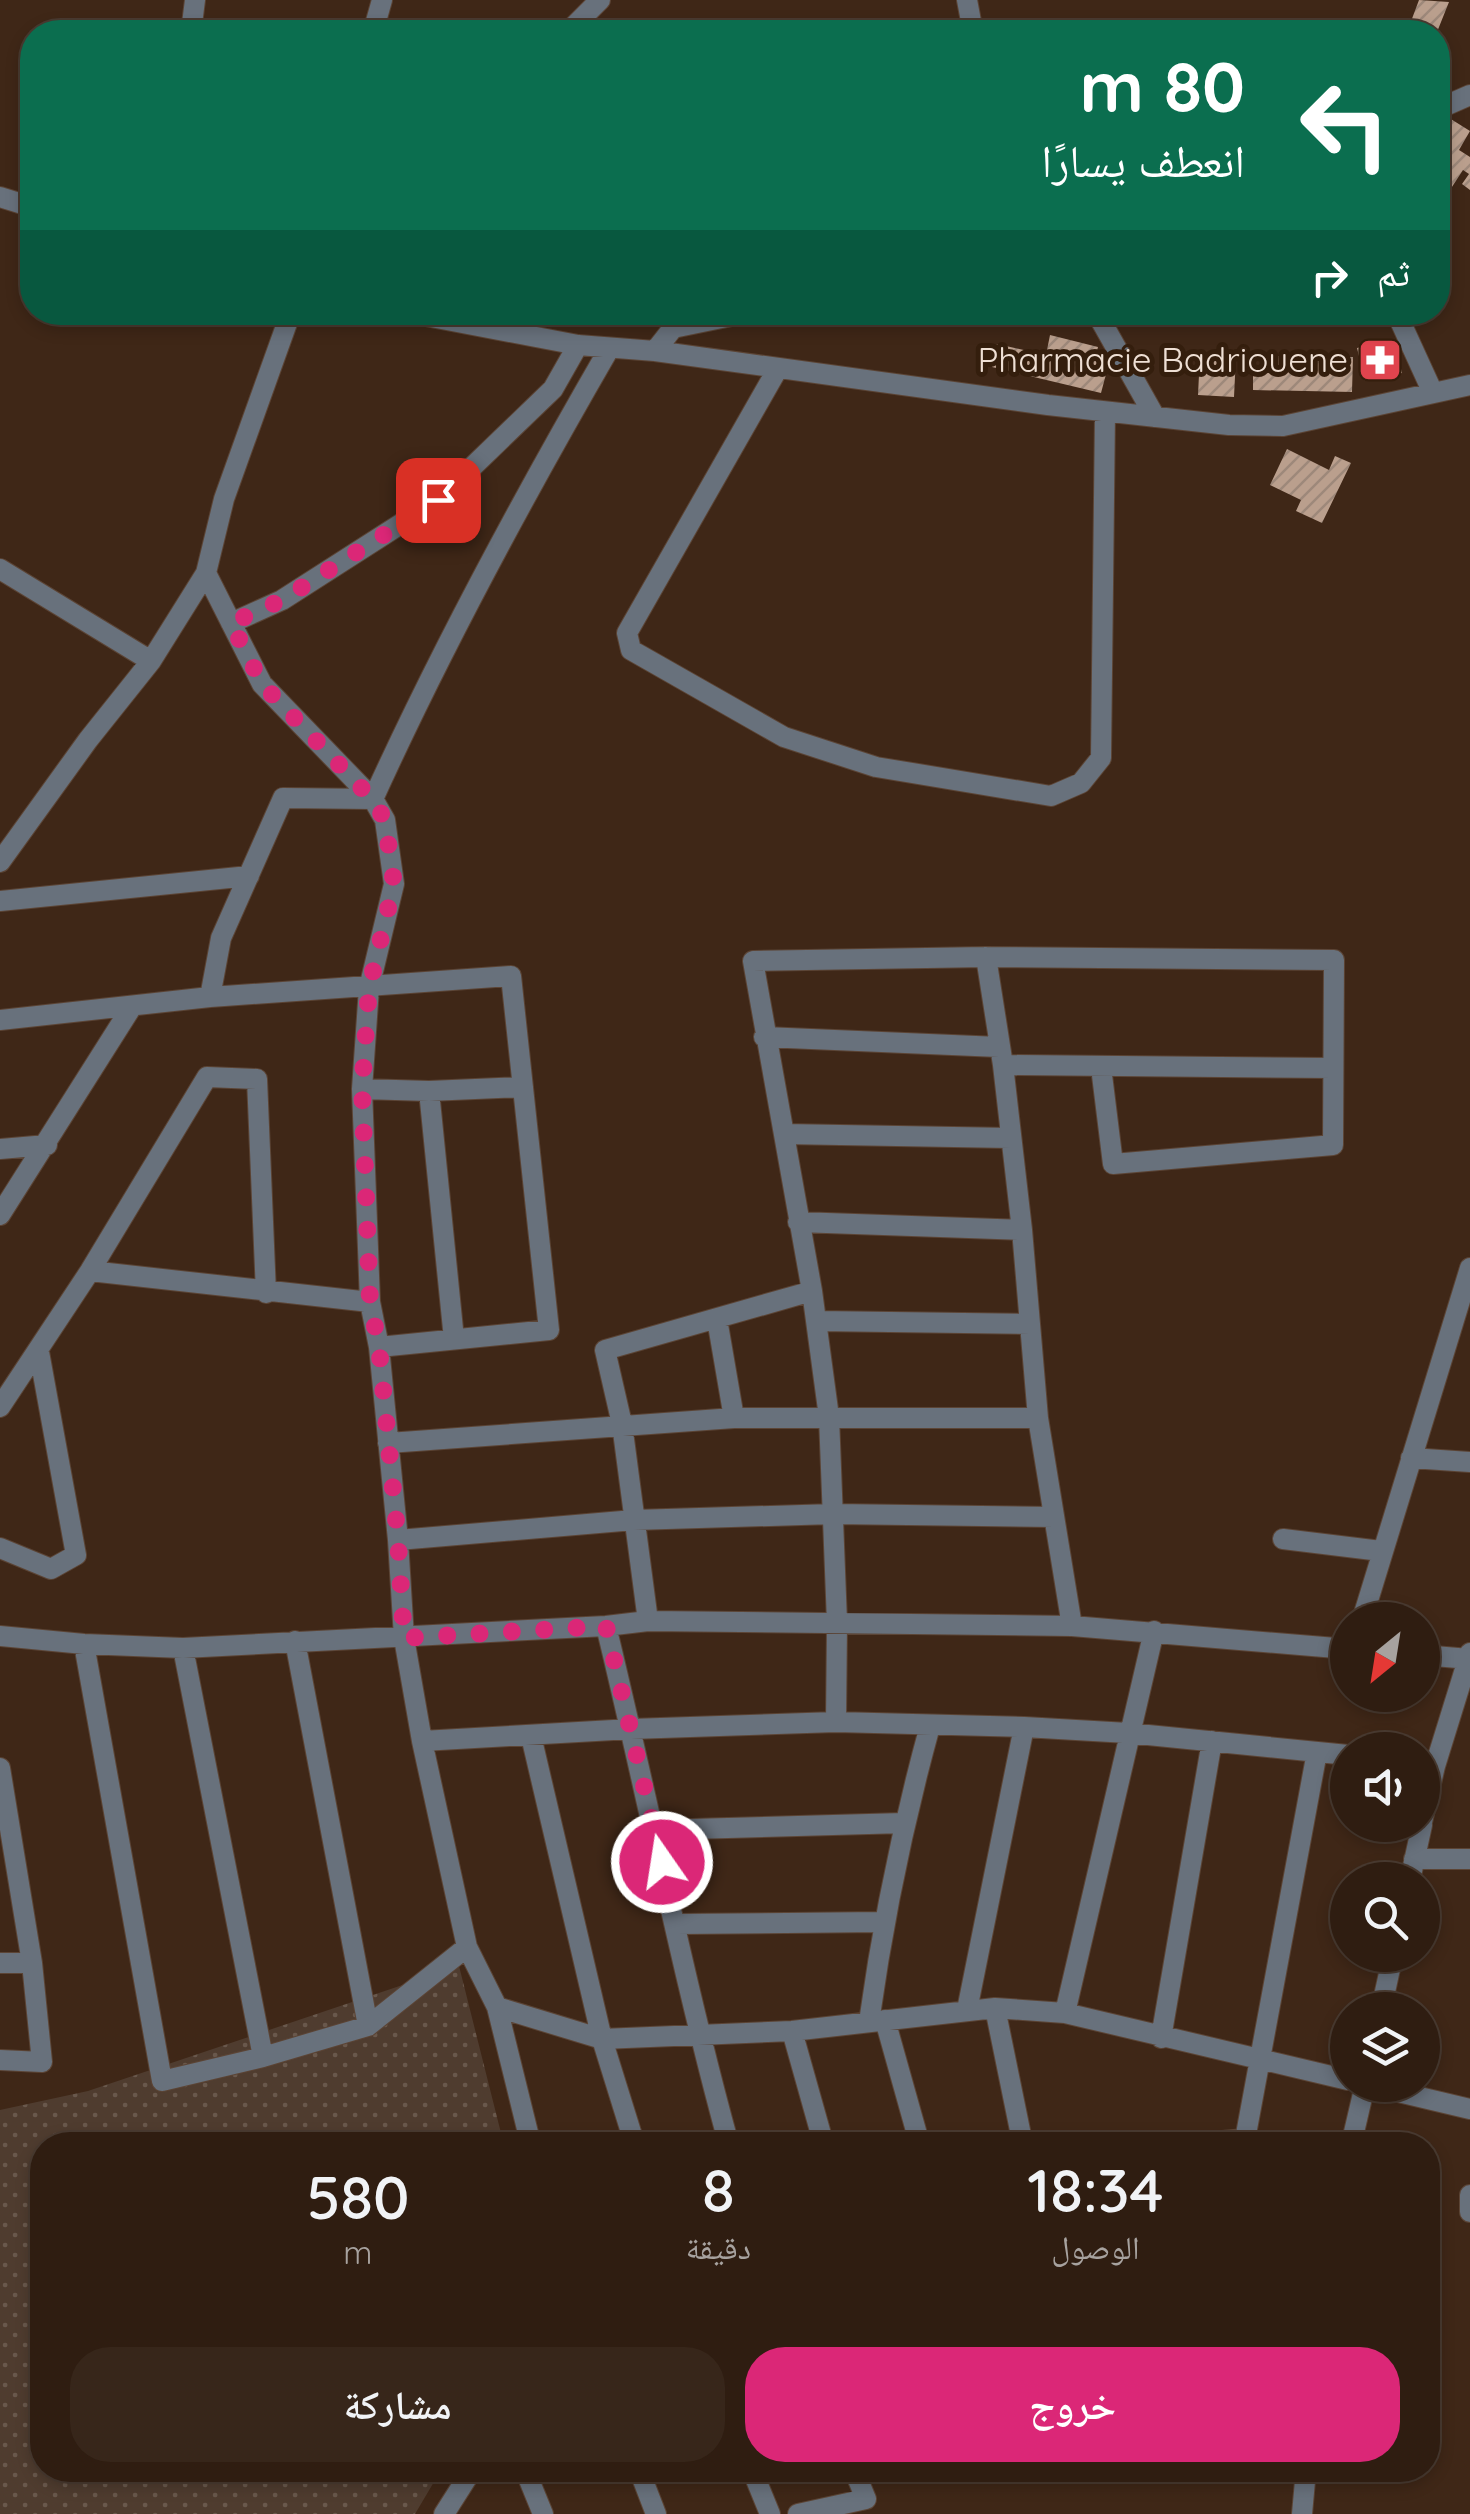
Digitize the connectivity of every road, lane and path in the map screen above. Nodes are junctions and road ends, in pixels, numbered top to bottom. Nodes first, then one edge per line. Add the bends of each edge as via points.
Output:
1 (600, 0) edge
2 (580, 20) edge
3 (286, 325) edge
4 (473, 325) edge
5 (683, 325) edge
6 (1103, 325) edge
7 (1407, 325) edge
8 (578, 345) junction
9 (609, 349) junction
10 (655, 351) junction
11 (777, 370) junction
12 (1470, 385) edge
13 (1434, 394) junction
14 (1104, 412) junction
15 (1155, 417) junction
16 (0, 569) edge
17 (206, 573) junction
18 (231, 623) junction
19 (151, 661) junction
20 (373, 800) junction
21 (0, 862) edge
22 (249, 876) junction
23 (0, 901) edge
24 (986, 958) junction
25 (369, 988) junction
26 (210, 997) junction
27 (131, 1008) junction
28 (0, 1020) edge
29 (764, 1037) junction
30 (1001, 1056) junction
31 (1101, 1067) junction
32 (1333, 1068) junction
33 (523, 1087) junction
34 (362, 1088) junction
35 (429, 1090) junction
36 (784, 1134) junction
37 (1010, 1138) junction
38 (47, 1145) junction
39 (0, 1148) edge
40 (0, 1215) edge
41 (798, 1222) junction
42 (1022, 1230) junction
43 (1470, 1268) edge
44 (90, 1270) junction
45 (812, 1291) junction
46 (266, 1292) junction
47 (370, 1302) junction
48 (717, 1318) junction
49 (816, 1321) junction
50 (1030, 1324) junction
51 (454, 1339) junction
52 (379, 1347) junction
53 (38, 1352) junction
54 (0, 1408) edge
55 (829, 1416) junction
56 (734, 1418) junction
57 (1038, 1418) junction
58 (622, 1424) junction
59 (388, 1442) junction
60 (1412, 1458) junction
61 (1470, 1462) edge
62 (834, 1514) junction
63 (1054, 1516) junction
64 (634, 1520) junction
65 (1284, 1538) dead end
66 (398, 1540) junction
67 (0, 1548) edge
68 (1381, 1551) junction
69 (1367, 1602) edge
70 (648, 1621) junction
71 (838, 1622) junction
72 (606, 1626) junction
73 (1072, 1626) junction
74 (1154, 1631) junction
75 (0, 1636) edge
76 (404, 1638) junction
77 (295, 1641) junction
78 (84, 1644) junction
79 (1330, 1647) edge
80 (183, 1648) junction
81 (1440, 1656) edge
82 (1469, 1657) edge
83 (836, 1722) junction
84 (930, 1726) junction
85 (1024, 1726) junction
86 (631, 1729) junction
87 (1128, 1733) junction
88 (1440, 1735) edge
89 (531, 1736) junction
90 (422, 1741) junction
91 (1212, 1741) junction
92 (1318, 1752) junction
93 (1330, 1753) edge
94 (0, 1768) edge
95 (904, 1823) junction
96 (655, 1830) junction
97 (1470, 1859) edge
98 (7, 1865) edge
99 (1440, 1865) edge
100 (882, 1922) junction
101 (676, 1924) junction
102 (467, 1947) junction
103 (0, 1963) edge
104 (32, 1963) junction
105 (497, 2007) junction
106 (996, 2008) junction
107 (967, 2010) junction
108 (1065, 2013) junction
109 (877, 2021) junction
110 (368, 2026) junction
111 (792, 2032) junction
112 (700, 2037) junction
113 (602, 2038) junction
114 (1161, 2038) junction
115 (263, 2057) junction
116 (0, 2060) edge
117 (1260, 2060) junction
118 (1330, 2076) edge
119 (1363, 2102) edge
120 (1440, 2102) edge
121 (1470, 2109) edge
122 (528, 2132) edge
123 (631, 2132) edge
124 (726, 2132) edge
125 (820, 2132) edge
126 (915, 2132) edge
127 (1020, 2132) edge
128 (1246, 2132) edge
129 (1355, 2132) edge
130 (1470, 2195) edge
131 (1470, 2212) edge
132 (464, 2482) edge
133 (529, 2482) edge
134 (644, 2482) edge
135 (757, 2482) edge
136 (859, 2482) edge
137 (1305, 2482) edge
138 (444, 2514) edge
139 (543, 2514) edge
140 (656, 2514) edge
141 (770, 2514) edge
142 (798, 2514) edge
143 (1302, 2514) edge

1 - 2 street
3 - 17 street via 224,499
4 - 8 street
5 - 10 street
6 - 15 street
7 - 13 street
8 - 9 street
8 - 18 street via 544,399 438,500 282,600
9 - 10 street
9 - 20 street via 423,692
10 - 11 street
11 - 14 street
11 - 14 street via 627,633 631,650 784,738 876,767 1051,796 1081,783 1102,758
12 - 13 street
13 - 15 street via 1283,426
14 - 15 street
16 - 19 street
17 - 18 street
17 - 19 street
18 - 20 street via 262,684
19 - 21 street
20 - 22 street via 284,798
20 - 25 street via 385,820 394,884
22 - 23 street
22 - 26 street via 221,938
24 - 29 street via 754,961
24 - 30 street
24 - 32 street via 1334,960
25 - 26 street
25 - 33 street via 511,976
25 - 34 street
26 - 27 street
27 - 28 street
27 - 38 street
29 - 30 street
29 - 36 street
30 - 31 street
30 - 37 street
31 - 32 street
31 - 32 street via 1114,1164 1333,1145
33 - 35 street
33 - 51 street via 549,1330
34 - 35 street
34 - 47 street
35 - 51 street
36 - 37 street
36 - 41 street
37 - 42 street
38 - 39 street
38 - 40 street
41 - 42 street
41 - 45 street
42 - 50 street
43 - 60 street
44 - 46 street
44 - 46 street via 207,1077 257,1078
44 - 53 street
45 - 48 street
45 - 49 street
46 - 47 street
47 - 52 street
48 - 56 street
48 - 58 street via 605,1350
49 - 50 street
49 - 55 street
50 - 57 street
51 - 52 street
52 - 59 street
53 - 54 street
53 - 67 street via 76,1555 51,1569
55 - 56 street
55 - 57 street
55 - 62 street
56 - 58 street
57 - 63 street
58 - 59 street
58 - 64 street
59 - 66 street
60 - 61 street
60 - 68 street
62 - 63 street
62 - 64 street
62 - 71 street
63 - 73 street
64 - 66 street
64 - 70 street
65 - 68 street
66 - 76 street
68 - 69 street
70 - 71 street
70 - 72 street
71 - 73 street
71 - 83 street
72 - 76 street
72 - 86 street
73 - 74 street
74 - 79 street
74 - 87 street
75 - 78 street
76 - 77 street
76 - 90 street
77 - 80 street
77 - 110 street
78 - 80 street
78 - 115 street via 162,2081
80 - 115 street
81 - 82 street
82 - 88 street
83 - 84 street
83 - 86 street
84 - 85 street
84 - 95 street
85 - 87 street
85 - 107 street
86 - 89 street
86 - 96 street
87 - 91 street
87 - 108 street
89 - 90 street
89 - 113 street
90 - 102 street
91 - 92 street
91 - 114 street
92 - 93 street
92 - 117 street
94 - 98 street
95 - 96 street
95 - 100 street
96 - 101 street
97 - 99 street
98 - 104 street
100 - 101 street
100 - 109 street
101 - 112 street
102 - 105 street
102 - 110 street
103 - 104 street
104 - 116 street via 42,2062
105 - 113 street
105 - 122 street
106 - 107 street
106 - 108 street
106 - 127 street
107 - 109 street
108 - 114 street
109 - 111 street
109 - 126 street
110 - 115 street
111 - 112 street
111 - 125 street
112 - 113 street
112 - 124 street
113 - 123 street
114 - 117 street
117 - 118 street
117 - 128 street
119 - 129 street
120 - 121 street
130 - 131 street
132 - 138 street
133 - 139 street
134 - 140 street
135 - 141 street
136 - 142 street via 866,2500
137 - 143 street

